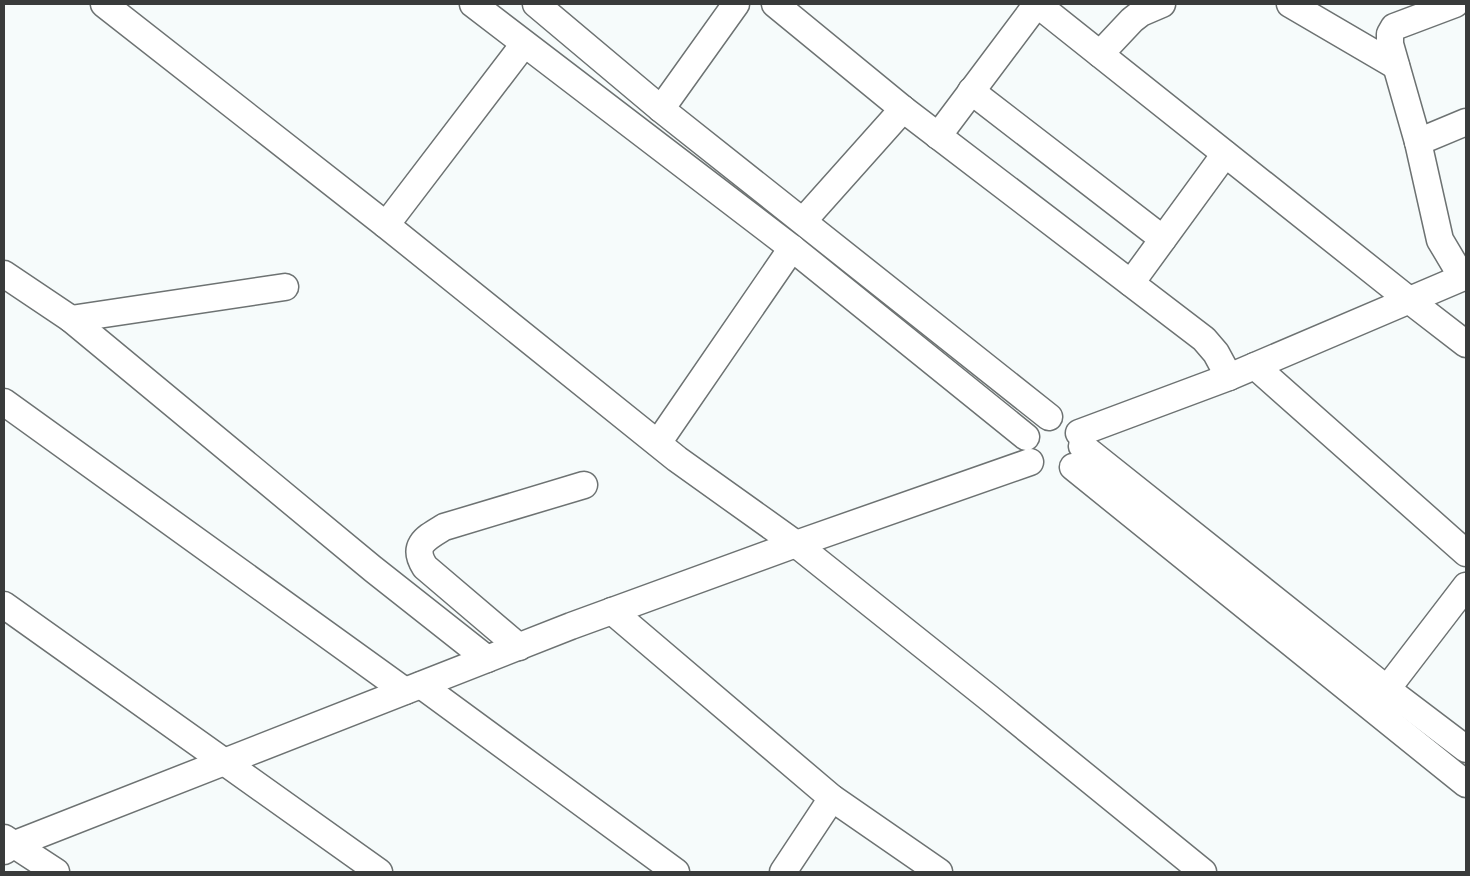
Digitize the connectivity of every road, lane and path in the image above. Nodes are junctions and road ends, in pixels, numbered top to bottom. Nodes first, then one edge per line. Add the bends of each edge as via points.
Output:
1 (104, 4) edge
2 (736, 4) edge
3 (775, 4) edge
4 (1037, 4) edge
5 (1162, 4) edge
6 (1290, 4) edge
7 (1455, 4) edge
8 (489, 8) edge
9 (553, 9) edge
10 (524, 44) junction
11 (1100, 54) junction
12 (1396, 66) junction
13 (971, 91) junction
14 (661, 109) junction
15 (902, 109) junction
16 (1466, 122) edge
17 (938, 136) junction
18 (1418, 142) junction
19 (1225, 154) junction
20 (803, 221) junction
21 (386, 225) junction
22 (1163, 239) junction
23 (792, 248) junction
24 (4, 274) edge
25 (1464, 277) edge
26 (1131, 283) junction
27 (285, 287) dead end
28 (1409, 300) junction
29 (71, 320) junction
30 (1466, 344) edge
31 (1255, 366) junction
32 (1229, 377) junction
33 (4, 402) edge
34 (658, 444) junction
35 (1056, 456) junction
36 (584, 484) dead end
37 (796, 544) junction
38 (1466, 553) edge
39 (1466, 586) edge
40 (4, 605) edge
41 (612, 611) junction
42 (519, 646) junction
43 (487, 659) junction
44 (413, 688) junction
45 (1387, 689) junction
46 (1466, 749) edge
47 (225, 762) junction
48 (1466, 784) edge
49 (832, 798) junction
50 (8, 844) edge
51 (56, 872) edge
52 (379, 872) edge
53 (676, 872) edge
54 (783, 872) edge
55 (939, 872) edge
56 (1203, 872) edge

1 - 21 street
2 - 14 street
3 - 15 street
4 - 11 street
4 - 13 street
5 - 11 street via 1132,20
6 - 12 street
7 - 12 street via 1394,27 1390,44
8 - 10 street
9 - 14 street
10 - 21 street
10 - 23 street
11 - 19 street
12 - 18 street
13 - 17 street
13 - 22 street
14 - 20 street
15 - 17 street
15 - 20 street
16 - 18 street
17 - 26 street
18 - 25 street via 1440,240
19 - 22 street
19 - 28 street
20 - 35 street via 1050,417 1059,417 1074,426
21 - 34 street
22 - 26 street
23 - 34 street
23 - 35 street
24 - 29 street
25 - 28 street
26 - 32 street via 1204,339
27 - 29 street
28 - 30 street
28 - 31 street
29 - 43 street via 365,563
31 - 32 street
31 - 38 street
32 - 35 street
33 - 44 street
34 - 37 street
35 - 37 street
35 - 45 street
35 - 48 street
36 - 42 street via 444,527 422,544 419,558 425,567
37 - 41 street
37 - 56 street
39 - 45 street
40 - 47 street
41 - 42 street
41 - 49 street
42 - 43 street
43 - 44 street
44 - 47 street
44 - 53 street
45 - 46 street
47 - 50 street
47 - 52 street
49 - 54 street
49 - 55 street
50 - 51 street

